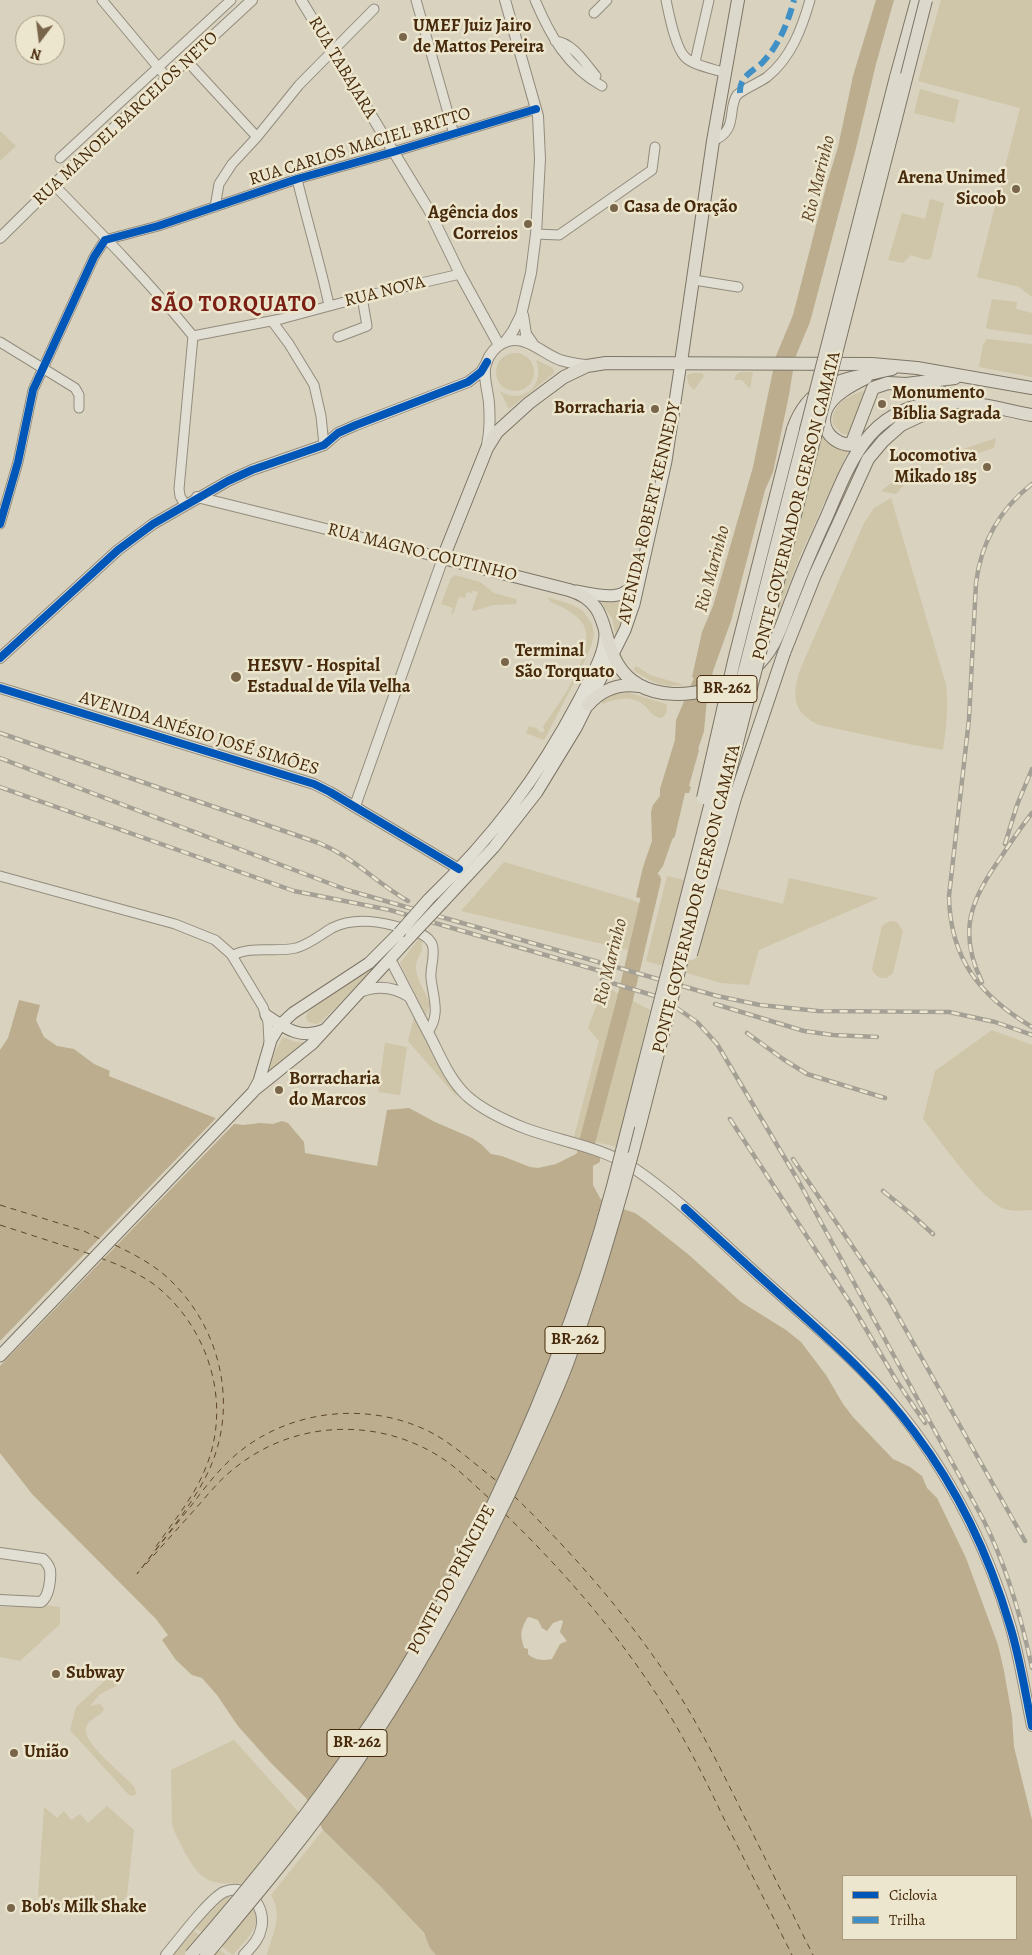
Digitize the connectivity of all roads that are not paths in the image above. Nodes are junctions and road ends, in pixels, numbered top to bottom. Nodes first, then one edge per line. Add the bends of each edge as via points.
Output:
1 (102, 0) edge
2 (232, 0) edge
3 (252, 0) edge
4 (301, 0) edge
5 (416, 0) edge
6 (505, 0) edge
7 (535, 0) edge
8 (607, 0) edge
9 (666, 0) edge
10 (709, 0) edge
11 (738, 0) edge
12 (810, 0) edge
13 (916, 0) edge
14 (926, 0) edge
15 (374, 9) dead end
16 (594, 13) dead end
17 (555, 41) junction
18 (332, 52) junction
19 (187, 61) junction
20 (695, 62) junction
21 (158, 67) junction
22 (596, 76) dead end
23 (725, 78) junction
24 (168, 79) junction
25 (602, 86) dead end
26 (536, 109) junction
27 (454, 134) junction
28 (257, 137) junction
29 (713, 141) junction
30 (655, 147) dead end
31 (394, 152) junction
32 (60, 158) dead end
33 (297, 179) junction
34 (54, 185) junction
35 (215, 208) junction
36 (97, 229) junction
37 (536, 234) junction
38 (0, 238) edge
39 (107, 239) junction
40 (96, 252) junction
41 (460, 274) junction
42 (694, 280) junction
43 (738, 287) dead end
44 (362, 298) junction
45 (329, 306) junction
46 (524, 306) junction
47 (272, 321) junction
48 (193, 336) junction
49 (338, 337) dead end
50 (0, 342) edge
51 (502, 344) junction
52 (533, 344) junction
53 (486, 362) junction
54 (681, 362) junction
55 (596, 364) junction
56 (43, 368) junction
57 (917, 368) junction
58 (877, 372) junction
59 (970, 377) junction
60 (906, 384) junction
61 (1032, 388) edge
62 (972, 404) junction
63 (985, 406) junction
64 (79, 408) dead end
65 (1032, 415) edge
66 (860, 443) junction
67 (324, 445) junction
68 (487, 448) junction
69 (197, 497) junction
70 (185, 505) junction
71 (0, 524) edge
72 (443, 558) junction
73 (639, 576) junction
74 (569, 590) junction
75 (603, 622) junction
76 (613, 655) junction
77 (0, 658) edge
78 (642, 687) junction
79 (0, 688) edge
80 (588, 705) junction
81 (355, 806) junction
82 (459, 869) junction
83 (0, 876) edge
84 (672, 952) junction
85 (232, 956) junction
86 (390, 959) junction
87 (359, 992) junction
88 (410, 997) junction
89 (266, 1015) junction
90 (280, 1025) junction
91 (324, 1030) junction
92 (428, 1032) junction
93 (268, 1048) junction
94 (253, 1092) junction
95 (640, 1124) junction
96 (620, 1156) junction
97 (0, 1356) edge
98 (0, 1554) edge
99 (0, 1600) edge
100 (1032, 1726) edge
101 (166, 1955) edge
102 (191, 1955) edge
103 (206, 1955) edge
104 (244, 1955) edge

1 - 21 street
2 - 21 street
3 - 19 street, RUA MANOEL BARCELOS NETO
4 - 18 street, RUA TABAJARA
5 - 27 street
6 - 26 street
7 - 17 street
8 - 16 street
9 - 20 street via 679,48 685,57
10 - 20 street
11 - 23 main road, AVENIDA ROBERT KENNEDY
12 - 29 street via 784,60 767,77 738,95 726,132
13 - 84 main road, PONTE GOVERNADOR GERSON CAMATA, bridge
14 - 95 main road, PONTE GOVERNADOR GERSON CAMATA, bridge
15 - 18 street
17 - 22 street via 569,46
17 - 25 street via 577,68
18 - 28 street
18 - 31 street, RUA TABAJARA
19 - 24 street, RUA MANOEL BARCELOS NETO
19 - 28 street
20 - 23 street
21 - 24 street
21 - 32 street
23 - 29 main road, AVENIDA ROBERT KENNEDY
24 - 34 street, RUA MANOEL BARCELOS NETO
26 - 27 street, RUA CARLOS MACIEL BRITTO
26 - 37 street via 540,159
27 - 31 street, RUA CARLOS MACIEL BRITTO
28 - 35 street via 222,176 216,191
29 - 42 main road, AVENIDA ROBERT KENNEDY
30 - 37 street via 652,170 559,235
31 - 33 street, RUA CARLOS MACIEL BRITTO
31 - 41 street, RUA TABAJARA via 429,210
33 - 35 street, RUA CARLOS MACIEL BRITTO
33 - 45 street
34 - 36 street
34 - 38 street, RUA MANOEL BARCELOS NETO
35 - 39 street, RUA CARLOS MACIEL BRITTO
36 - 39 street
36 - 40 street via 99,242
37 - 46 street
39 - 40 street
39 - 48 street
40 - 56 street
41 - 44 street, RUA NOVA
41 - 51 street, RUA TABAJARA
42 - 43 street
42 - 54 main road, AVENIDA ROBERT KENNEDY
44 - 45 street, RUA NOVA
44 - 49 street via 367,326
45 - 47 street, RUA NOVA
46 - 51 street via 518,323
46 - 52 street via 524,328
47 - 48 street, RUA NOVA
47 - 67 street via 314,386
48 - 70 street via 179,489
50 - 56 street
51 - 52 street via 516,340
51 - 53 street via 491,352
52 - 55 street via 561,360
53 - 67 street via 481,372 468,382 356,425 338,433
53 - 68 street via 490,416
54 - 55 main road
54 - 57 main road via 872,364
54 - 73 main road, AVENIDA ROBERT KENNEDY via 666,462
55 - 68 main road via 570,373 543,392 502,426
56 - 64 street via 75,388
56 - 71 street via 31,398
57 - 58 main road, BR-262
57 - 59 main road, BR-262
58 - 66 main road via 838,396 828,406 825,415 826,430 832,438 842,444
58 - 84 main road, BR-262, bridge via 846,378 820,390 806,404 793,429 720,719
59 - 60 main road
59 - 61 main road, BR-262
60 - 63 main road
60 - 66 main road via 888,383 873,388 853,440
62 - 63 main road, BR-262
62 - 66 main road via 935,402 912,408 880,425
62 - 95 main road, BR-262, bridge via 955,404 924,413 896,429 875,449 862,469 784,653 735,798
63 - 65 main road, BR-262
66 - 78 main road via 775,644 765,658 726,685 703,692 681,694
67 - 69 street via 252,470
68 - 72 main road
69 - 70 street
69 - 72 street, RUA MAGNO COUTINHO
70 - 77 street via 118,550
72 - 74 main road, RUA MAGNO COUTINHO
72 - 81 street
73 - 74 main road, RUA MAGNO COUTINHO via 629,590 615,596
73 - 76 main road, AVENIDA ROBERT KENNEDY via 630,617
74 - 75 main road via 593,604
75 - 76 main road
75 - 82 main road, AVENIDA ROBERT KENNEDY via 604,642 600,657 556,742 513,806
76 - 78 main road via 627,676
76 - 80 main road, AVENIDA ROBERT KENNEDY
78 - 80 main road via 612,688
79 - 81 street, AVENIDA ANÉSIO JOSÉ SIMÕES via 303,780
80 - 86 main road, AVENIDA ROBERT KENNEDY, bridge via 552,770 522,813 466,879
81 - 82 street, AVENIDA ANÉSIO JOSÉ SIMÕES
82 - 90 main road, AVENIDA ROBERT KENNEDY, bridge via 369,963
83 - 85 street via 184,928 215,940
84 - 96 main road, PONTE GOVERNADOR GERSON CAMATA, bridge
85 - 89 street
85 - 92 street via 241,952 281,951 300,946 334,927 353,922 382,923 421,934 428,938 433,950 430,970 436,1014
86 - 87 main road, AVENIDA ROBERT KENNEDY
86 - 88 street
87 - 88 street via 386,988
87 - 91 main road
88 - 92 street
89 - 90 main road
89 - 93 street
90 - 91 main road via 301,1034
90 - 93 main road, AVENIDA ROBERT KENNEDY
91 - 94 main road via 312,1044
92 - 96 street via 455,1082 476,1103 512,1123
93 - 94 main road, AVENIDA ROBERT KENNEDY
94 - 97 main road
95 - 96 main road, PONTE GOVERNADOR GERSON CAMATA / BR-262
96 - 100 street via 758,1275 864,1373 916,1433 957,1499 992,1574 1016,1649
96 - 102 main road, PONTE DO PRÍNCIPE / BR-262, bridge via 595,1251 548,1384 458,1575 407,1666 362,1737 269,1864
96 - 103 main road, PONTE DO PRÍNCIPE / BR-262, bridge via 604,1254 564,1372 529,1453 466,1579 416,1671 350,1772 277,1871
98 - 99 street via 43,1560 50,1571 47,1595 41,1602
101 - 104 street via 216,1896 232,1890 252,1896 262,1919 259,1937

